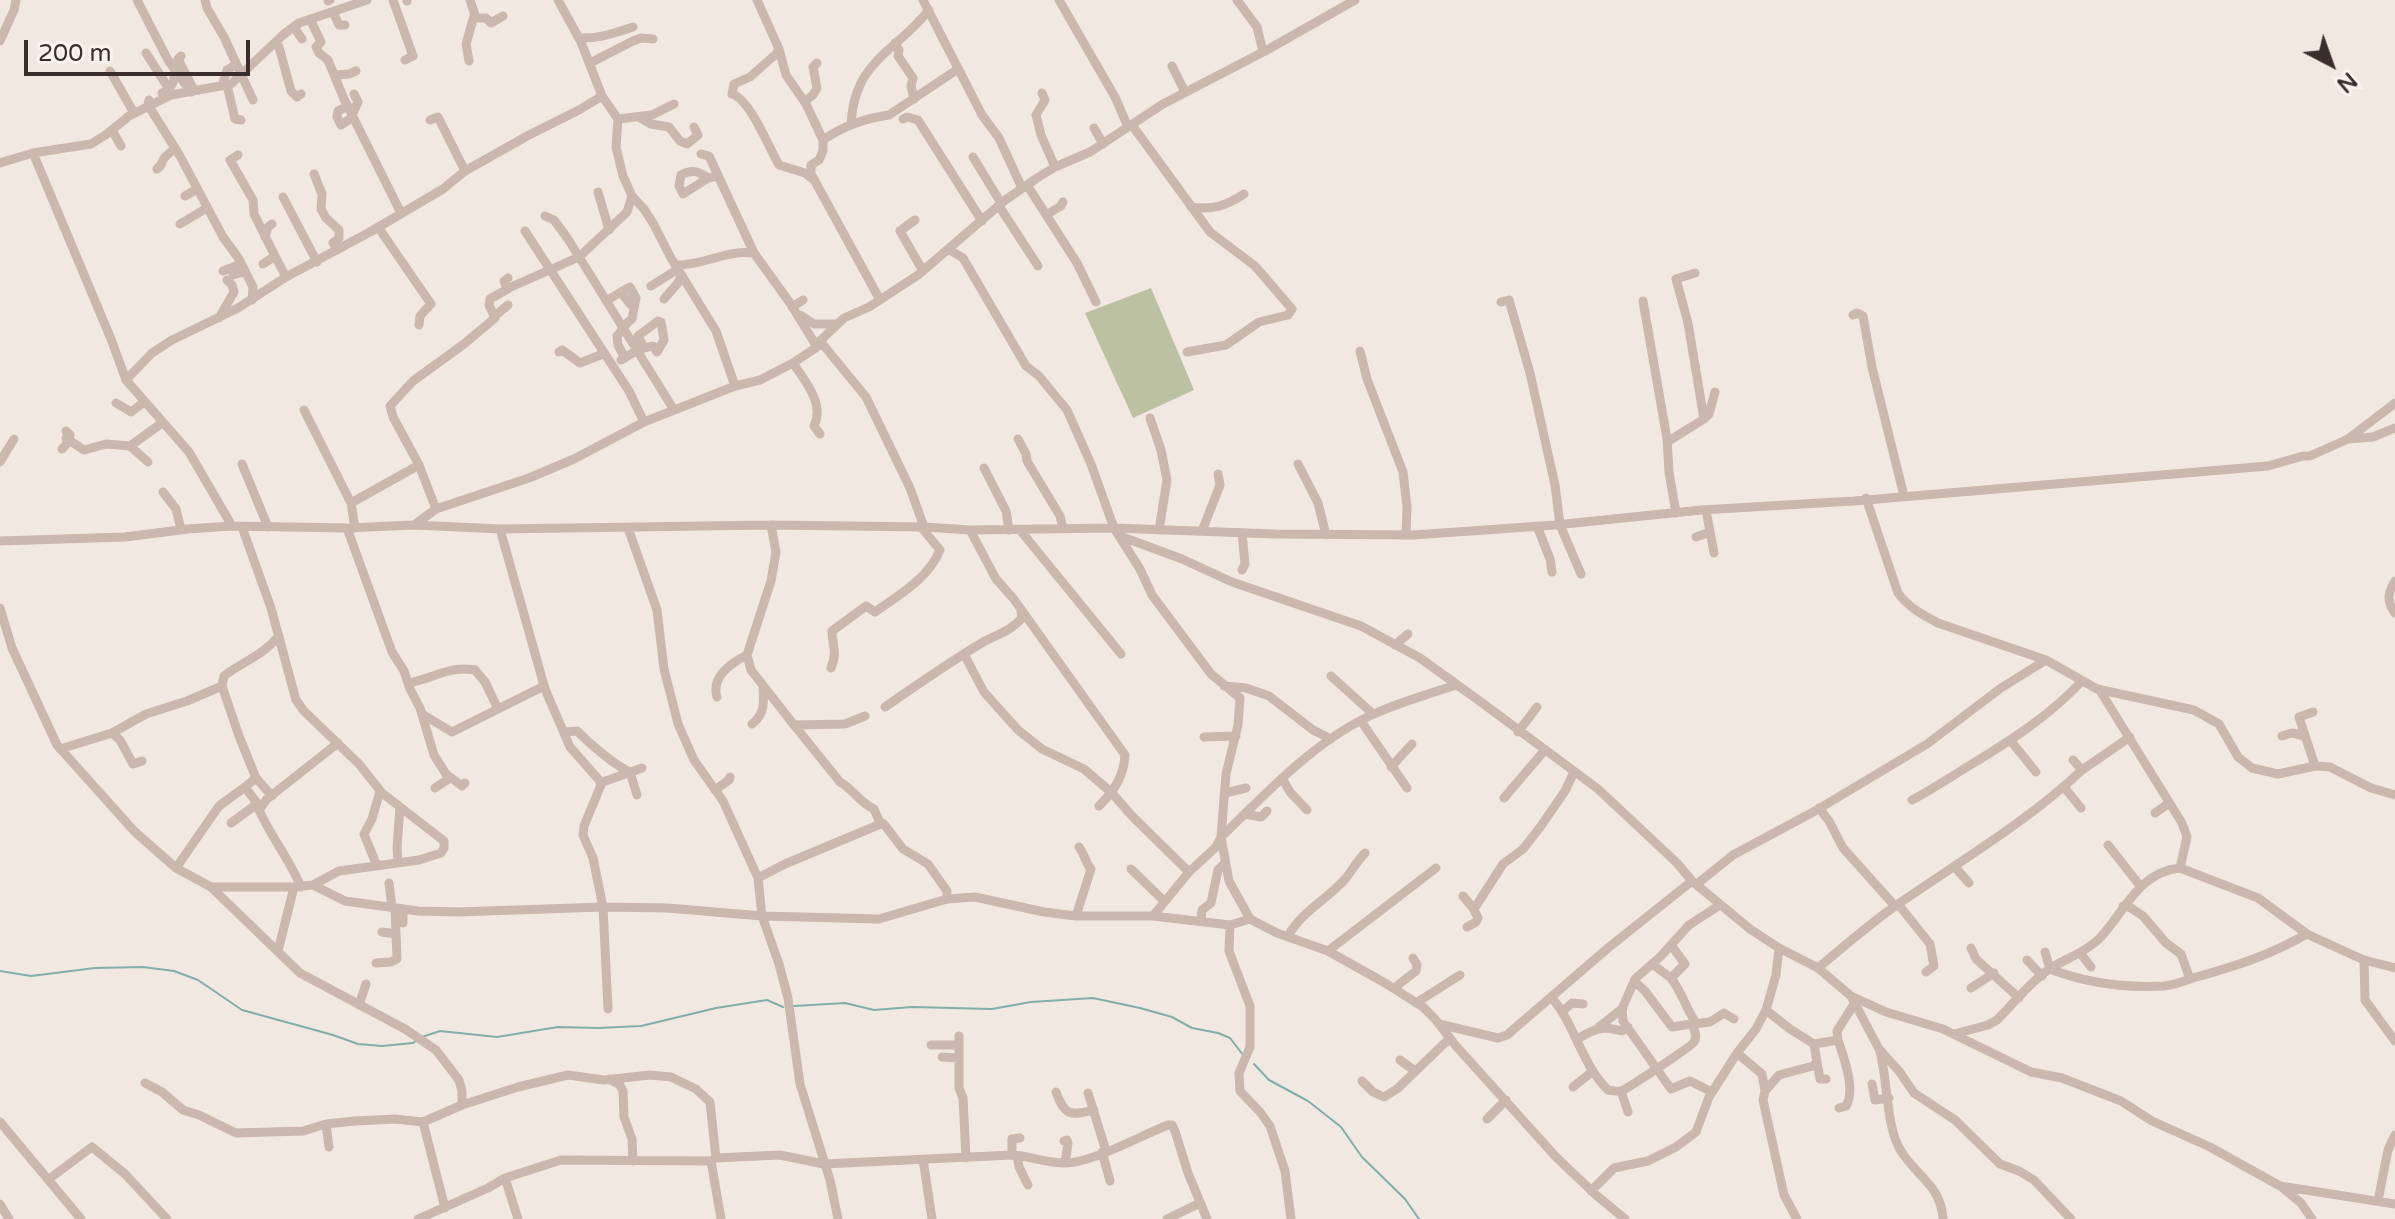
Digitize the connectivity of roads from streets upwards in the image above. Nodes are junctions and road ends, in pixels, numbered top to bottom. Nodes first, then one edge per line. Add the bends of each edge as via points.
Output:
1 (137, 0) edge
2 (205, 0) edge
3 (367, 0) edge
4 (393, 0) edge
5 (470, 0) edge
6 (558, 0) edge
7 (757, 0) edge
8 (923, 0) edge
9 (1059, 0) edge
10 (1237, 0) edge
11 (1355, 0) edge
12 (15, 1) edge
13 (346, 4) edge
14 (929, 10) junction
15 (333, 12) junction
16 (474, 16) junction
17 (503, 16) dead end
18 (310, 19) junction
19 (345, 25) dead end
20 (294, 27) junction
21 (633, 27) dead end
22 (579, 38) junction
23 (302, 39) dead end
24 (653, 39) dead end
25 (0, 41) edge
26 (895, 43) junction
27 (276, 45) junction
28 (779, 49) junction
29 (1263, 52) junction
30 (146, 53) dead end
31 (181, 56) dead end
32 (290, 59) dead end
33 (405, 60) dead end
34 (469, 61) dead end
35 (590, 63) junction
36 (817, 63) dead end
37 (235, 65) junction
38 (1172, 66) dead end
39 (958, 69) junction
40 (110, 71) dead end
41 (356, 71) dead end
42 (175, 72) junction
43 (335, 75) junction
44 (240, 76) junction
45 (224, 86) junction
46 (170, 91) junction
47 (193, 91) junction
48 (1185, 92) junction
49 (1042, 93) dead end
50 (301, 94) dead end
51 (354, 94) dead end
52 (602, 96) junction
53 (914, 99) junction
54 (253, 100) dead end
55 (805, 101) junction
56 (674, 104) dead end
57 (148, 105) junction
58 (134, 113) junction
59 (351, 113) junction
60 (639, 117) junction
61 (618, 119) junction
62 (903, 119) dead end
63 (241, 120) dead end
64 (430, 120) dead end
65 (851, 125) junction
66 (1130, 126) junction
67 (694, 127) dead end
68 (1094, 128) dead end
69 (112, 130) junction
70 (823, 140) junction
71 (1103, 144) junction
72 (121, 146) dead end
73 (175, 148) junction
74 (33, 153) junction
75 (701, 154) dead end
76 (238, 155) dead end
77 (973, 157) dead end
78 (0, 163) edge
79 (1055, 167) junction
80 (157, 169) dead end
81 (465, 171) junction
82 (314, 174) dead end
83 (817, 183) junction
84 (1024, 187) junction
85 (197, 189) junction
86 (598, 192) dead end
87 (1244, 194) dead end
88 (185, 196) dead end
89 (632, 196) junction
90 (283, 197) dead end
91 (1063, 202) dead end
92 (1000, 204) junction
93 (1191, 207) junction
94 (207, 208) junction
95 (401, 213) junction
96 (1046, 215) junction
97 (545, 216) dead end
98 (915, 220) dead end
99 (982, 221) junction
100 (180, 224) dead end
101 (272, 224) dead end
102 (378, 227) junction
103 (609, 230) junction
104 (525, 231) dead end
105 (265, 237) junction
106 (948, 249) junction
107 (337, 250) junction
108 (276, 252) junction
109 (754, 253) junction
110 (579, 257) junction
111 (317, 262) junction
112 (263, 264) dead end
113 (1038, 266) dead end
114 (243, 268) junction
115 (551, 270) junction
116 (678, 270) junction
117 (923, 271) junction
118 (1695, 273) dead end
119 (286, 277) junction
120 (508, 278) dead end
121 (651, 286) dead end
122 (507, 289) junction
123 (234, 292) junction
124 (664, 299) dead end
125 (803, 300) dead end
126 (880, 300) junction
127 (250, 301) junction
128 (606, 301) junction
129 (1643, 301) dead end
130 (1096, 302) dead end
131 (1501, 302) dead end
132 (508, 305) dead end
133 (794, 310) junction
134 (1853, 315) dead end
135 (495, 316) junction
136 (219, 318) junction
137 (837, 324) junction
138 (419, 325) dead end
139 (624, 330) junction
140 (819, 344) junction
141 (640, 350) junction
142 (1360, 351) dead end
143 (559, 352) dead end
144 (1187, 352) dead end
145 (603, 354) junction
146 (793, 363) junction
147 (126, 380) junction
148 (735, 386) junction
149 (1715, 392) dead end
150 (144, 402) junction
151 (116, 403) dead end
152 (2395, 403) edge
153 (304, 410) dead end
154 (674, 410) junction
155 (1150, 418) dead end
156 (1704, 419) junction
157 (644, 422) junction
158 (162, 423) junction
159 (2395, 428) edge
160 (820, 434) dead end
161 (14, 439) dead end
162 (1018, 439) dead end
163 (2348, 439) junction
164 (66, 440) dead end
165 (1667, 442) junction
166 (130, 446) junction
167 (0, 462) edge
168 (148, 462) dead end
169 (242, 464) dead end
170 (1298, 464) dead end
171 (419, 465) junction
172 (984, 468) dead end
173 (1218, 474) dead end
174 (163, 492) dead end
175 (1904, 496) junction
176 (1866, 498) junction
177 (351, 503) junction
178 (436, 509) junction
179 (1706, 510) junction
180 (1676, 513) junction
181 (414, 525) junction
182 (771, 525) junction
183 (1560, 525) junction
184 (237, 526) junction
185 (1537, 526) junction
186 (268, 527) junction
187 (922, 527) junction
188 (351, 528) junction
189 (628, 528) junction
190 (1063, 528) junction
191 (181, 529) junction
192 (500, 529) junction
193 (970, 530) junction
194 (1009, 530) junction
195 (1020, 530) junction
196 (1159, 530) junction
197 (1202, 531) junction
198 (1117, 532) junction
199 (1710, 532) junction
200 (1242, 533) junction
201 (1326, 535) junction
202 (1406, 535) junction
203 (1696, 537) dead end
204 (0, 541) edge
205 (1714, 553) dead end
206 (1242, 570) dead end
207 (1552, 572) dead end
208 (1581, 574) dead end
209 (2395, 581) edge
210 (0, 608) edge
211 (1021, 611) junction
212 (2395, 613) edge
213 (1408, 634) dead end
214 (279, 636) junction
215 (1395, 645) junction
216 (1121, 654) dead end
217 (965, 656) junction
218 (743, 657) junction
219 (2046, 660) junction
220 (831, 668) dead end
221 (1331, 676) dead end
222 (2082, 681) junction
223 (408, 683) junction
224 (1456, 685) junction
225 (222, 686) junction
226 (544, 686) junction
227 (777, 686) dead end
228 (1224, 686) junction
229 (2099, 689) junction
230 (766, 690) junction
231 (717, 697) dead end
232 (885, 707) dead end
233 (1537, 707) dead end
234 (498, 709) junction
235 (781, 709) junction
236 (763, 711) junction
237 (2313, 712) dead end
238 (422, 714) junction
239 (1373, 714) junction
240 (865, 716) dead end
241 (1361, 721) junction
242 (752, 724) dead end
243 (794, 725) junction
244 (565, 732) junction
245 (1518, 732) junction
246 (112, 733) junction
247 (1236, 736) junction
248 (2282, 736) dead end
249 (2305, 736) junction
250 (1204, 737) dead end
251 (2130, 737) junction
252 (1331, 739) junction
253 (2010, 740) junction
254 (338, 743) junction
255 (1412, 744) dead end
256 (60, 749) junction
257 (1544, 751) junction
258 (2073, 760) dead end
259 (142, 761) dead end
260 (2315, 766) junction
261 (1391, 767) junction
262 (642, 768) dead end
263 (2082, 770) junction
264 (630, 772) junction
265 (1574, 772) junction
266 (2036, 772) dead end
267 (730, 777) dead end
268 (256, 778) junction
269 (450, 778) junction
270 (1282, 778) junction
271 (465, 783) dead end
272 (600, 783) junction
273 (245, 787) junction
274 (2064, 787) junction
275 (435, 788) dead end
276 (1246, 788) dead end
277 (1407, 788) dead end
278 (715, 790) junction
279 (380, 791) junction
280 (1112, 793) junction
281 (1225, 793) junction
282 (637, 795) dead end
283 (2395, 795) edge
284 (272, 796) junction
285 (1504, 798) dead end
286 (1912, 800) dead end
287 (2169, 803) junction
288 (258, 806) junction
289 (1099, 806) dead end
290 (400, 807) junction
291 (1819, 808) junction
292 (2081, 808) dead end
293 (1307, 810) dead end
294 (1267, 811) dead end
295 (2155, 813) dead end
296 (1245, 814) junction
297 (231, 823) dead end
298 (880, 823) junction
299 (1221, 837) junction
300 (2108, 845) dead end
301 (1079, 847) dead end
302 (1365, 853) dead end
303 (398, 863) junction
304 (1225, 863) junction
305 (377, 866) junction
306 (1954, 866) junction
307 (176, 868) junction
308 (1436, 868) dead end
309 (2180, 868) junction
310 (1131, 869) dead end
311 (1189, 872) junction
312 (758, 878) junction
313 (389, 883) dead end
314 (1694, 883) junction
315 (1969, 883) dead end
316 (313, 885) junction
317 (211, 887) junction
318 (297, 887) junction
319 (2141, 887) junction
320 (1463, 896) dead end
321 (947, 899) junction
322 (1164, 901) junction
323 (1720, 905) junction
324 (1897, 905) junction
325 (2123, 906) junction
326 (603, 907) junction
327 (397, 908) junction
328 (1473, 908) junction
329 (762, 916) junction
330 (1076, 916) junction
331 (1153, 916) junction
332 (1250, 919) junction
333 (1201, 920) junction
334 (403, 923) dead end
335 (1230, 925) junction
336 (1467, 927) dead end
337 (382, 932) dead end
338 (396, 934) junction
339 (2307, 934) junction
340 (1288, 936) junction
341 (1671, 945) junction
342 (1779, 948) junction
343 (1971, 948) dead end
344 (278, 951) junction
345 (1328, 951) junction
346 (2045, 952) dead end
347 (2081, 954) junction
348 (1413, 958) dead end
349 (2027, 960) dead end
350 (2364, 960) junction
351 (376, 963) dead end
352 (1652, 964) junction
353 (2091, 967) dead end
354 (1818, 968) junction
355 (2395, 968) edge
356 (1926, 972) dead end
357 (2046, 972) junction
358 (1994, 973) junction
359 (1460, 975) dead end
360 (1671, 978) junction
361 (2190, 979) junction
362 (1634, 981) junction
363 (366, 984) dead end
364 (1394, 988) junction
365 (1971, 988) dead end
366 (1552, 998) junction
367 (2019, 998) junction
368 (1852, 1000) junction
369 (1416, 1003) junction
370 (1583, 1004) dead end
371 (359, 1005) junction
372 (1623, 1008) junction
373 (608, 1009) dead end
374 (1766, 1010) junction
375 (1563, 1011) junction
376 (1734, 1019) dead end
377 (1439, 1024) junction
378 (1694, 1024) junction
379 (1628, 1027) junction
380 (1596, 1028) junction
381 (1954, 1034) junction
382 (1450, 1038) junction
383 (1577, 1039) junction
384 (1838, 1040) junction
385 (2395, 1041) edge
386 (1814, 1044) junction
387 (931, 1045) dead end
388 (1879, 1049) junction
389 (1737, 1053) junction
390 (942, 1057) dead end
391 (959, 1058) junction
392 (1400, 1060) dead end
393 (1817, 1062) junction
394 (1657, 1069) junction
395 (1415, 1071) junction
396 (1593, 1071) junction
397 (609, 1079) junction
398 (1826, 1079) dead end
399 (1362, 1081) dead end
400 (145, 1083) dead end
401 (1872, 1084) dead end
402 (1573, 1087) dead end
403 (1621, 1091) junction
404 (1765, 1091) junction
405 (1056, 1092) dead end
406 (1712, 1092) junction
407 (1088, 1093) dead end
408 (1889, 1098) junction
409 (1506, 1100) junction
410 (462, 1105) junction
411 (1839, 1108) dead end
412 (1094, 1110) junction
413 (1628, 1112) dead end
414 (1487, 1119) dead end
415 (0, 1122) edge
416 (423, 1122) junction
417 (326, 1124) junction
418 (2395, 1135) edge
419 (1020, 1138) dead end
420 (1064, 1141) dead end
421 (329, 1147) dead end
422 (1104, 1152) junction
423 (1015, 1156) junction
424 (966, 1158) junction
425 (923, 1159) junction
426 (714, 1160) junction
427 (633, 1161) junction
428 (1065, 1163) junction
429 (824, 1164) junction
430 (505, 1178) junction
431 (49, 1179) junction
432 (1110, 1181) dead end
433 (1028, 1185) dead end
434 (2280, 1186) junction
435 (1591, 1191) junction
436 (2378, 1201) junction
437 (1200, 1203) junction
438 (0, 1204) edge
439 (2395, 1204) edge
440 (445, 1208) junction
441 (76, 1218) edge
442 (9, 1219) edge
443 (167, 1219) edge
444 (418, 1219) edge
445 (518, 1219) edge
446 (721, 1219) edge
447 (838, 1219) edge
448 (932, 1219) edge
449 (1167, 1219) edge
450 (1207, 1219) edge
451 (1291, 1219) edge
452 (1625, 1219) edge
453 (1797, 1219) edge
454 (1943, 1219) edge
455 (2071, 1219) edge
456 (2312, 1219) edge

1 - 42 street
2 - 37 street
3 - 13 street
4 - 33 street via 413,56
5 - 16 street
6 - 22 street
7 - 28 street
8 - 14 street
9 - 66 street
10 - 29 street via 1257,27
11 - 29 street
12 - 25 street
13 - 15 street
14 - 26 street
14 - 39 street
15 - 18 street
15 - 19 street via 339,25
16 - 17 street via 491,23
16 - 34 street via 466,44
18 - 20 street
18 - 43 street via 321,42 316,47
20 - 23 street
20 - 27 street
21 - 22 street
22 - 35 street
24 - 35 street via 633,41
26 - 53 street via 913,78
26 - 65 street via 859,87
27 - 32 street
27 - 44 street
27 - 50 street via 291,91 297,97
28 - 55 street via 786,75
28 - 83 street via 750,77 734,84 732,94 752,114 779,165
29 - 48 street
30 - 46 street
31 - 47 street
35 - 52 street
36 - 55 street via 817,88
37 - 44 street
37 - 45 street via 227,70
38 - 48 street
39 - 53 street
39 - 84 street
40 - 58 street
41 - 43 street
42 - 46 street
42 - 47 street
43 - 59 street
44 - 45 street
44 - 54 street
45 - 47 street
45 - 63 street via 235,119
46 - 47 street
46 - 57 street
48 - 66 street
49 - 79 street via 1045,100 1036,115
51 - 59 street via 358,102
52 - 61 street
52 - 81 street
53 - 65 street via 889,115
55 - 70 street
56 - 60 street
57 - 58 street
57 - 73 street
58 - 69 street
59 - 95 street
60 - 61 street
60 - 67 street via 669,127 687,144 698,135
61 - 89 street via 616,147
62 - 99 street via 918,120
64 - 81 street via 438,117
65 - 70 street
66 - 71 street
66 - 93 street
68 - 71 street
69 - 72 street
69 - 74 street via 91,144
70 - 83 street via 819,160 811,165
71 - 79 street
73 - 80 street
73 - 85 street
74 - 78 street
74 - 147 street
75 - 109 street via 709,156 713,177
76 - 105 street via 230,160 253,200
77 - 92 street
79 - 84 street
81 - 95 street
82 - 107 street via 321,209 339,230 333,243
83 - 126 street
84 - 92 street
84 - 96 street
85 - 88 street
85 - 94 street
86 - 103 street
87 - 93 street via 1219,207
89 - 103 street via 627,212
89 - 116 street
90 - 111 street
91 - 96 street
92 - 99 street
92 - 113 street
93 - 144 street via 1210,232 1255,266 1292,309 1288,315 1259,322 1226,345
94 - 100 street
94 - 114 street
95 - 102 street
96 - 130 street
97 - 110 street via 554,220
98 - 117 street via 900,231
99 - 106 street
101 - 105 street
102 - 107 street
102 - 138 street via 431,304
103 - 110 street
104 - 115 street
105 - 108 street
106 - 117 street
106 - 198 street via 963,258 1026,366 1067,410
107 - 111 street
108 - 112 street
108 - 119 street
109 - 116 street via 738,252
109 - 133 street
110 - 115 street
110 - 128 street
111 - 119 street
114 - 123 street via 228,275
114 - 127 street via 253,287
115 - 122 street
115 - 145 street
116 - 121 street
116 - 124 street via 677,284
116 - 148 street via 716,331
117 - 126 street
118 - 156 street via 1676,279
119 - 127 street
120 - 122 street
122 - 135 street via 489,301
123 - 127 street
123 - 136 street
125 - 133 street
126 - 137 street
127 - 136 street
128 - 139 street
128 - 139 street via 621,292 635,303
129 - 165 street
131 - 183 street via 1509,300 1530,373
132 - 135 street
133 - 137 street via 814,324
133 - 140 street
134 - 175 street via 1863,316
135 - 171 street via 392,401 393,417
136 - 147 street via 152,353
137 - 140 street
139 - 141 street
139 - 141 street via 616,340 623,359
140 - 146 street
140 - 187 street via 866,397 910,488
141 - 154 street
142 - 202 street via 1403,472
143 - 145 street via 580,363
145 - 157 street
146 - 148 street
146 - 160 street via 816,403 814,426
147 - 150 street
148 - 154 street
149 - 156 street
150 - 151 street via 131,412
150 - 158 street
152 - 163 street
153 - 177 street
154 - 157 street
155 - 196 street via 1167,480
156 - 165 street
157 - 178 street via 529,478
158 - 166 street
158 - 184 street via 189,452
159 - 163 street
161 - 167 street
162 - 190 street
163 - 175 street via 2268,466
164 - 166 street via 84,450 106,444
165 - 180 street
166 - 168 street
169 - 186 street
170 - 201 street via 1318,503
171 - 177 street
171 - 178 street
172 - 194 street via 1006,511
173 - 197 street via 1220,485
174 - 191 street via 176,509
175 - 176 street
176 - 179 street
176 - 219 street via 1902,599 1938,623
177 - 188 street
178 - 181 street
179 - 180 street
179 - 199 street
180 - 183 street
181 - 188 street
181 - 192 street
182 - 187 street
182 - 189 street
182 - 218 street via 776,552 771,581
183 - 185 street
183 - 208 street
184 - 186 street
184 - 191 street
184 - 214 street
185 - 202 street
185 - 207 street
186 - 188 street
187 - 193 street
187 - 220 street via 940,550 937,558 905,592 875,612 866,606 832,631 836,651
188 - 223 street via 384,633
189 - 192 street
189 - 278 street via 657,610 678,724
190 - 195 street
190 - 198 street
191 - 204 street via 125,537
192 - 226 street
193 - 194 street
193 - 211 street via 996,579
194 - 195 street
195 - 216 street
196 - 197 street
196 - 198 street
197 - 200 street
198 - 215 street via 1232,582 1343,618
198 - 228 street via 1152,595
199 - 203 street
199 - 205 street
200 - 201 street
200 - 206 street
201 - 202 street
209 - 212 street via 2388,602
210 - 256 street via 12,648
211 - 217 street via 1022,618 1012,628
211 - 280 street via 1125,755
213 - 215 street
214 - 225 street via 268,649 224,676
214 - 254 street via 296,700
215 - 224 street
217 - 232 street
217 - 280 street via 984,692 1018,730 1042,749 1084,769
218 - 230 street
218 - 231 street via 726,668 716,684
219 - 222 street
219 - 291 street via 1927,744
221 - 239 street
222 - 229 street
222 - 253 street
223 - 234 street via 462,667 475,670
223 - 238 street
224 - 239 street
224 - 245 street
225 - 246 street via 146,714
225 - 268 street
226 - 234 street
226 - 244 street
227 - 230 street
228 - 247 street via 1240,698
228 - 252 street via 1269,696
229 - 251 street
229 - 260 street via 2210,718 2252,768 2278,774
230 - 235 street
230 - 236 street
233 - 245 street
234 - 238 street via 452,732
235 - 236 street
235 - 243 street
236 - 242 street
237 - 249 street via 2299,717
238 - 269 street via 434,755
239 - 241 street
240 - 243 street via 845,724
241 - 252 street
241 - 261 street
243 - 298 street via 840,782 874,809
244 - 264 street via 577,731
244 - 272 street via 570,747
245 - 257 street
246 - 256 street
246 - 259 street via 133,764
247 - 250 street
247 - 281 street
248 - 249 street
249 - 260 street
251 - 263 street
251 - 287 street
252 - 270 street
253 - 266 street
253 - 286 street
254 - 279 street
254 - 284 street
255 - 261 street
256 - 307 street via 147,844
257 - 265 street
257 - 285 street
258 - 263 street
260 - 283 street via 2330,767
261 - 277 street
262 - 264 street
263 - 274 street
264 - 272 street
264 - 282 street
265 - 314 street
265 - 328 street via 1541,826 1503,864
267 - 278 street
268 - 273 street
268 - 284 street
269 - 271 street
269 - 275 street
270 - 293 street
270 - 296 street
272 - 326 street via 583,835
273 - 288 street
273 - 307 street via 219,806
274 - 292 street
274 - 306 street
276 - 281 street
278 - 312 street
279 - 290 street
279 - 305 street via 364,834
280 - 289 street
280 - 311 street
281 - 299 street
284 - 288 street
287 - 295 street
287 - 309 street via 2187,837
288 - 297 street
288 - 318 street via 296,874
290 - 303 street
290 - 303 street via 444,841 444,848
291 - 314 street
291 - 324 street via 1843,848
294 - 296 street via 1261,817
296 - 299 street
298 - 312 street
298 - 321 street via 903,849 928,864
299 - 304 street
299 - 311 street
300 - 319 street
301 - 330 street via 1091,869
302 - 340 street
303 - 305 street
304 - 332 street
304 - 333 street
305 - 316 street via 339,871
306 - 315 street
306 - 324 street
307 - 317 street
308 - 345 street
309 - 319 street via 2167,869
309 - 339 street via 2258,898
310 - 322 street
311 - 322 street
312 - 329 street
313 - 327 street
314 - 323 street
314 - 366 street
316 - 318 street
316 - 327 street via 345,901
317 - 318 street
317 - 344 street
318 - 344 street
319 - 325 street
320 - 328 street
321 - 329 street via 879,919
321 - 330 street via 975,897
322 - 331 street
323 - 341 street via 1689,925
323 - 342 street
324 - 354 street
324 - 356 street via 1930,944 1934,966
325 - 347 street
325 - 361 street via 2143,916 2181,954
326 - 327 street via 458,912
326 - 329 street
326 - 373 street
327 - 334 street
327 - 338 street
328 - 336 street via 1478,918
329 - 429 street via 785,987 800,1084
330 - 331 street
331 - 333 street
332 - 335 street
332 - 340 street
333 - 335 street
335 - 451 street via 1229,951 1250,1006 1250,1047 1239,1073 1240,1091 1270,1126 1285,1171
337 - 338 street
338 - 351 street via 397,959
339 - 350 street
339 - 361 street via 2271,954
340 - 345 street
341 - 352 street
341 - 360 street via 1685,964
342 - 354 street
342 - 374 street
343 - 358 street
344 - 371 street via 300,973
345 - 364 street
346 - 357 street
347 - 353 street
347 - 357 street
348 - 364 street via 1416,971
349 - 357 street
350 - 355 street
350 - 385 street via 2365,1000
352 - 360 street
352 - 362 street
354 - 368 street
357 - 361 street via 2135,987
357 - 367 street
358 - 365 street
358 - 367 street
359 - 369 street
360 - 378 street
362 - 372 street
362 - 378 street via 1672,1027
363 - 371 street
364 - 369 street
366 - 375 street
366 - 377 street via 1498,1038
367 - 381 street via 1988,1025
368 - 381 street
368 - 384 street
368 - 388 street
369 - 377 street
370 - 375 street via 1572,1003
371 - 410 street via 436,1050 459,1080
372 - 379 street
372 - 380 street
374 - 386 street
374 - 389 street
375 - 383 street
376 - 378 street via 1724,1013
377 - 382 street
378 - 394 street via 1695,1042
379 - 380 street
379 - 394 street
380 - 383 street
381 - 434 street via 2031,1072 2121,1101
382 - 395 street
382 - 409 street
383 - 396 street
384 - 386 street
384 - 411 street via 1848,1068 1850,1099
386 - 393 street
387 - 391 street via 959,1041
388 - 408 street
388 - 455 street via 1914,1093 1955,1120 2000,1164 2034,1180
389 - 404 street via 1762,1074
389 - 406 street
390 - 391 street
391 - 424 street
392 - 395 street
393 - 398 street via 1820,1079
393 - 404 street via 1779,1075
394 - 403 street
394 - 406 street via 1671,1089 1690,1081
395 - 399 street via 1384,1097
396 - 402 street
396 - 403 street via 1608,1090
397 - 410 street via 568,1075
397 - 426 street via 671,1077 704,1095 710,1102
397 - 427 street via 623,1091
400 - 417 street via 183,1110 236,1133 303,1131
401 - 408 street via 1875,1100
403 - 413 street
404 - 453 street via 1784,1195
405 - 412 street via 1069,1114
406 - 435 street via 1700,1126 1687,1140 1648,1161 1614,1168
407 - 412 street
408 - 454 street via 1895,1140 1937,1193
409 - 414 street
409 - 435 street
410 - 416 street
412 - 422 street
415 - 431 street
416 - 417 street
416 - 440 street
417 - 421 street
418 - 436 street
419 - 423 street via 1012,1139
420 - 428 street
422 - 428 street
422 - 432 street
422 - 437 street via 1172,1125
423 - 424 street
423 - 428 street
423 - 433 street
424 - 425 street
425 - 429 street
425 - 448 street
426 - 427 street
426 - 429 street via 780,1155
426 - 446 street
427 - 430 street via 561,1160
429 - 447 street
430 - 440 street
430 - 445 street
431 - 441 street
431 - 443 street via 92,1147
434 - 436 street
434 - 456 street
435 - 452 street
436 - 439 street
437 - 449 street
437 - 450 street
438 - 442 street
440 - 444 street

